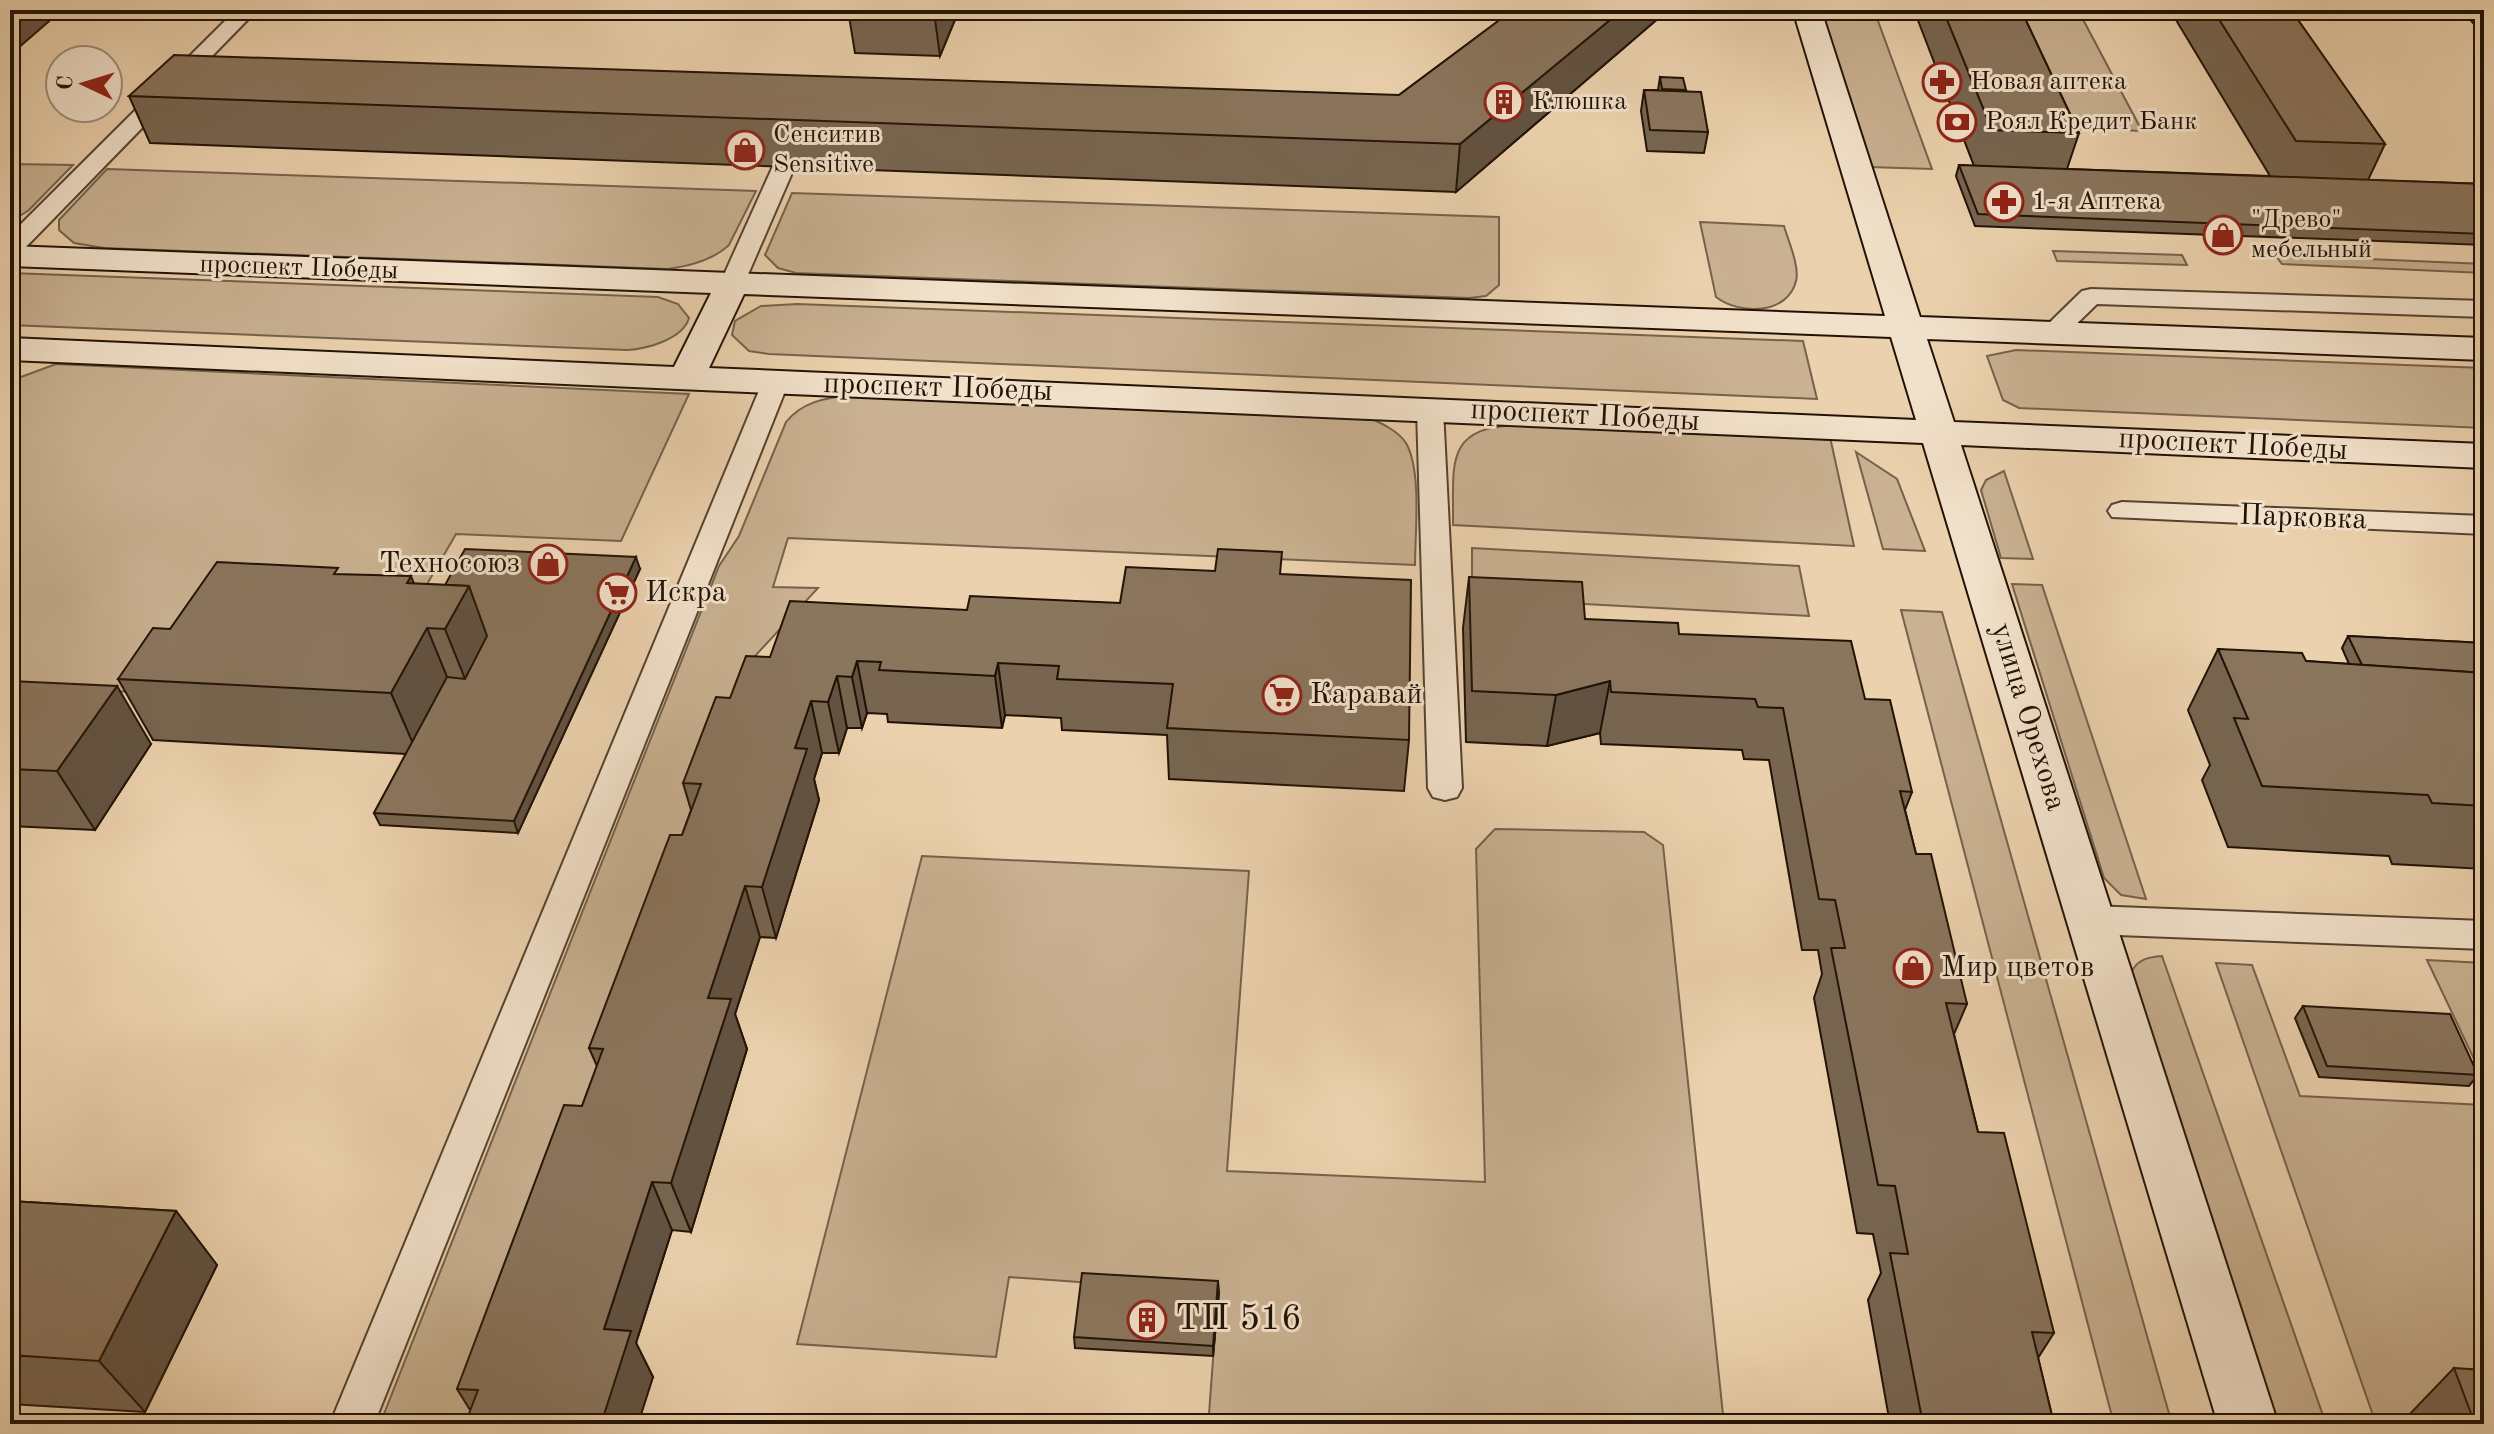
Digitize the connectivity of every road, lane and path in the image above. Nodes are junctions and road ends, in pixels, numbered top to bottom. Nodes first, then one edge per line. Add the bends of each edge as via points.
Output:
1 (247, 10) edge
2 (1807, 10) edge
3 (784, 166) edge
4 (10, 249) edge
5 (10, 256) edge
6 (731, 286) junction
7 (2484, 309) edge
8 (1906, 327) junction
9 (2054, 332) junction
10 (10, 349) edge
11 (2484, 349) edge
12 (686, 378) junction
13 (776, 381) junction
14 (1430, 409) junction
15 (1938, 431) junction
16 (2484, 456) edge
17 (2122, 511) dead end
18 (2484, 525) edge
19 (1445, 788) dead end
20 (2091, 920) junction
21 (2484, 935) edge
22 (352, 1424) edge
23 (2248, 1424) edge

1 - 4 lane
2 - 8 main road, улица Орехова
3 - 6 lane
5 - 6 main road, проспект Победы
6 - 8 main road, проспект Победы
6 - 12 main road
7 - 9 lane via 2091,296
8 - 9 main road, проспект Победы
8 - 15 main road, улица Орехова
9 - 11 main road, проспект Победы
10 - 12 main road, проспект Победы
12 - 13 main road, проспект Победы
13 - 14 main road, проспект Победы
13 - 22 lane
14 - 15 main road, проспект Победы
14 - 19 lane
15 - 16 main road, проспект Победы
15 - 20 main road, улица Орехова
17 - 18 lane, Парковка
20 - 21 lane
20 - 23 main road, улица Орехова

